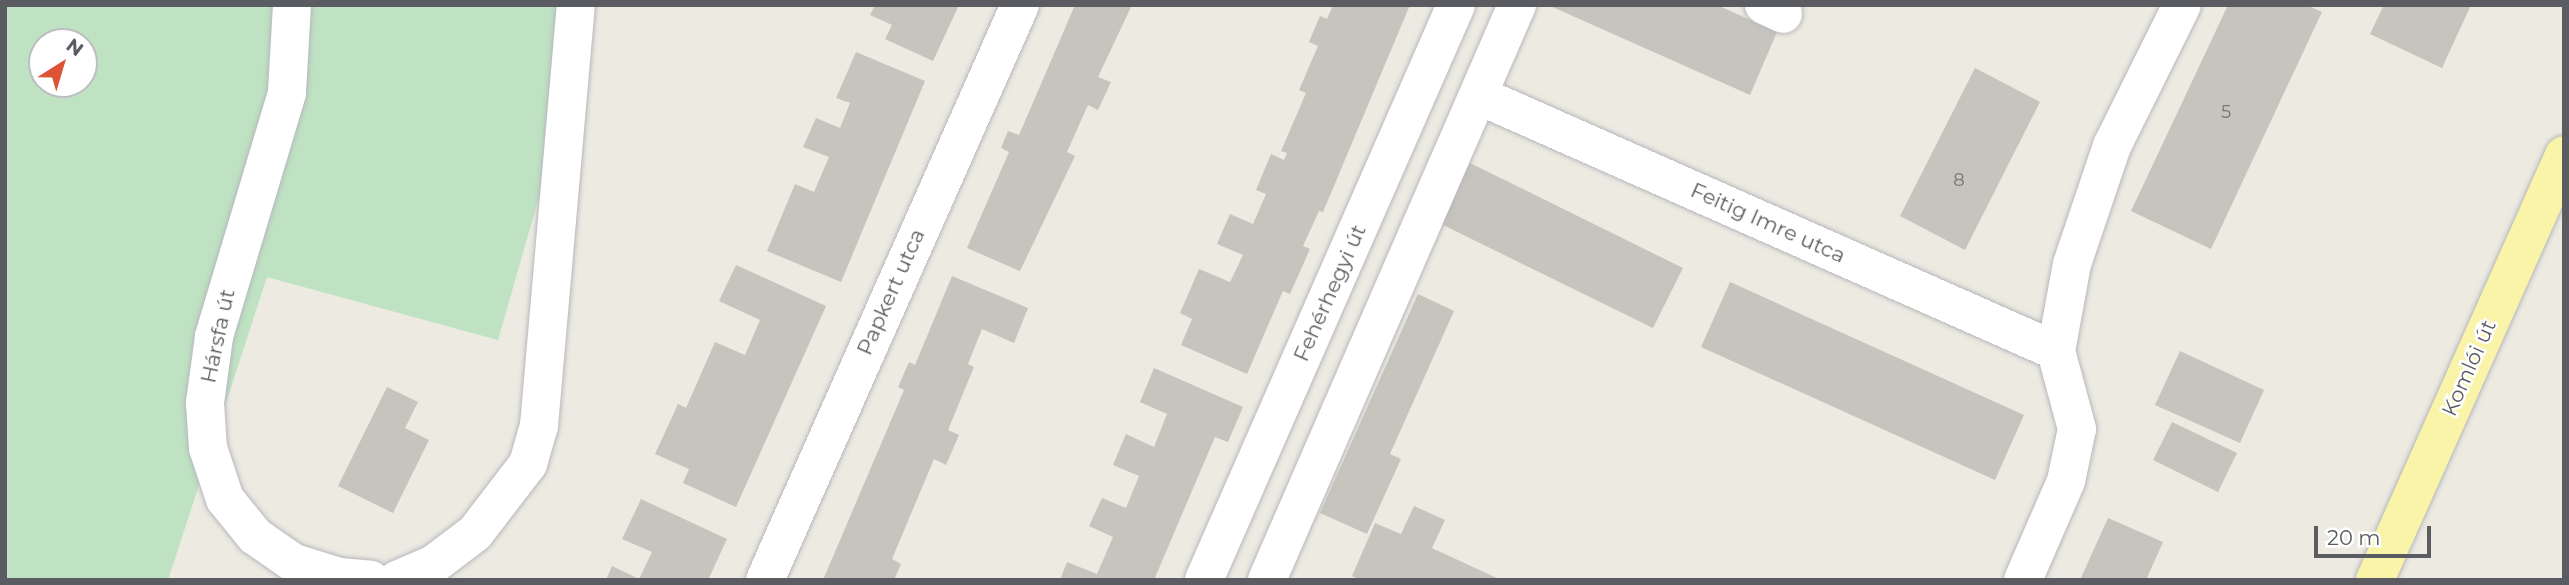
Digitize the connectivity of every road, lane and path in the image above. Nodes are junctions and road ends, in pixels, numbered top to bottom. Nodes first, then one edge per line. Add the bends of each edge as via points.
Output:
1 (292, 5) edge
2 (576, 5) edge
3 (1020, 5) edge
4 (1456, 5) edge
5 (1517, 5) edge
6 (2182, 5) edge
7 (1480, 96) junction
8 (2564, 155) edge
9 (2056, 351) junction
10 (371, 580) edge
11 (397, 580) edge
12 (765, 580) edge
13 (1204, 580) edge
14 (1267, 580) edge
15 (2023, 580) edge
16 (2375, 580) edge

1 - 10 street, Hársfa út via 287,93 214,337 205,402 208,449 225,499 255,536 294,563 339,578
2 - 11 street via 539,426 528,464 502,505 475,533 433,564
3 - 12 street, Papkert utca
4 - 13 street, Fehérhegyi út
5 - 7 street
6 - 9 street via 2112,146 2072,264
7 - 9 street, Feitig Imre utca
7 - 14 street
8 - 16 main road, Komlói út
9 - 15 street via 2077,429 2066,481

